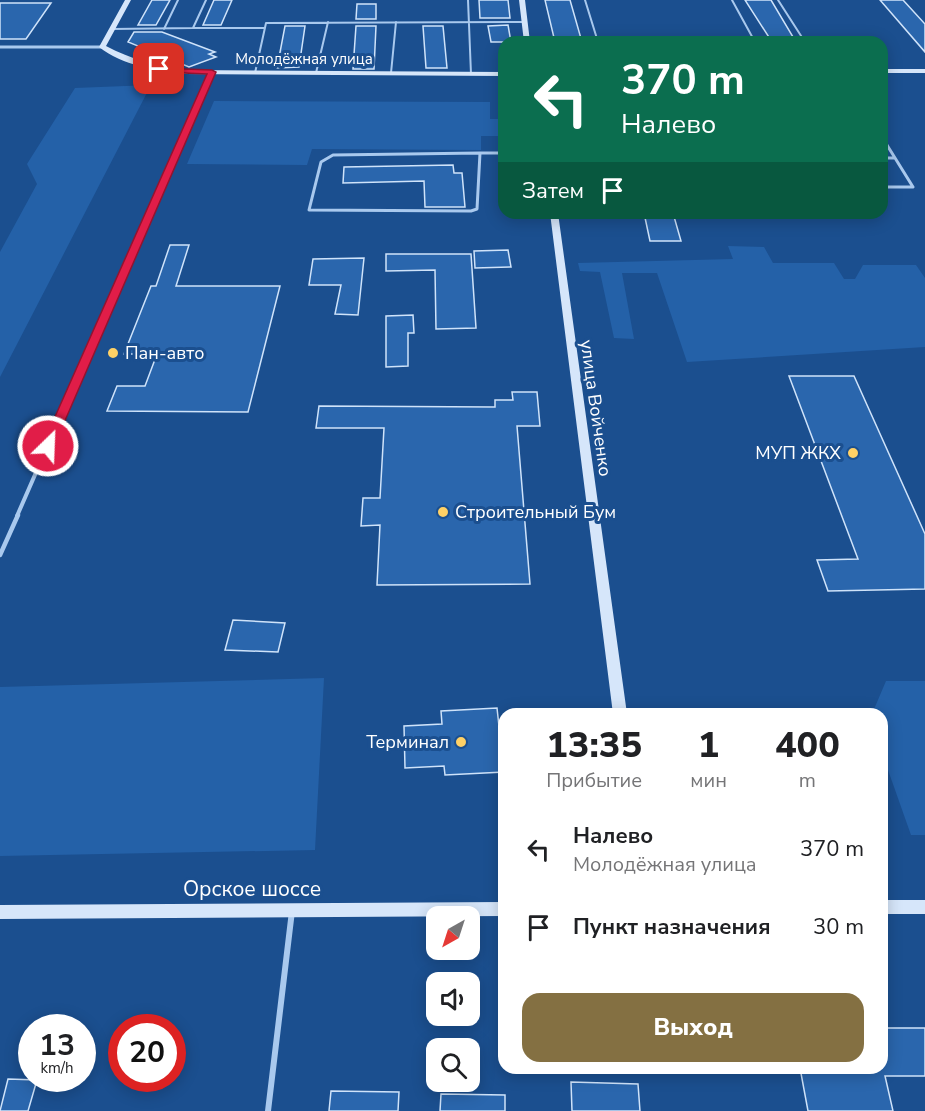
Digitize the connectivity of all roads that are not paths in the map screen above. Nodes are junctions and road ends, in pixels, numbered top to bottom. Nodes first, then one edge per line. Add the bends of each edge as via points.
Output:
1 (128, 0) edge
2 (178, 0) edge
3 (206, 0) edge
4 (468, 0) edge
5 (522, 0) edge
6 (585, 0) edge
7 (732, 0) edge
8 (778, 0) edge
9 (524, 21) junction
10 (327, 22) junction
11 (396, 22) junction
12 (469, 22) junction
13 (164, 28) junction
14 (193, 28) junction
15 (265, 28) junction
16 (112, 29) junction
17 (526, 36) edge
18 (596, 36) edge
19 (752, 36) edge
20 (801, 36) edge
21 (0, 47) edge
22 (102, 47) junction
23 (888, 71) edge
24 (925, 71) edge
25 (212, 72) junction
26 (255, 73) junction
27 (316, 73) junction
28 (391, 74) junction
29 (471, 74) junction
30 (498, 74) edge
31 (888, 147) edge
32 (480, 153) junction
33 (498, 153) edge
34 (888, 158) edge
35 (895, 158) junction
36 (888, 187) edge
37 (555, 219) edge
38 (0, 555) edge
39 (619, 708) edge
40 (888, 907) edge
41 (925, 907) edge
42 (293, 909) junction
43 (498, 909) edge
44 (0, 912) edge
45 (268, 1111) edge

1 - 16 main road
2 - 13 lane
3 - 14 lane
4 - 12 lane
5 - 9 main road
6 - 18 lane
7 - 19 lane
8 - 20 lane
9 - 12 lane
9 - 17 main road
10 - 11 lane
10 - 15 lane via 266,23
10 - 27 lane
11 - 12 lane
11 - 28 lane
12 - 29 lane
13 - 14 lane
13 - 16 lane
14 - 15 lane
15 - 26 lane
16 - 22 main road
21 - 22 street, Молодёжная улица
22 - 25 main road, Молодёжная улица via 137,64 159,69
23 - 24 main road
25 - 26 main road, Молодёжная улица
25 - 38 lane
26 - 27 main road, Молодёжная улица
27 - 28 main road, Молодёжная улица
28 - 29 main road, Молодёжная улица
29 - 30 main road, Молодёжная улица
31 - 35 lane
32 - 32 lane via 326,157 318,171 309,210 471,211 477,209
32 - 33 lane
34 - 35 lane
35 - 36 lane via 913,188
37 - 39 main road, улица Войченко
40 - 41 main road
42 - 43 main road, Орское шоссе
42 - 44 main road, Орское шоссе
42 - 45 lane

